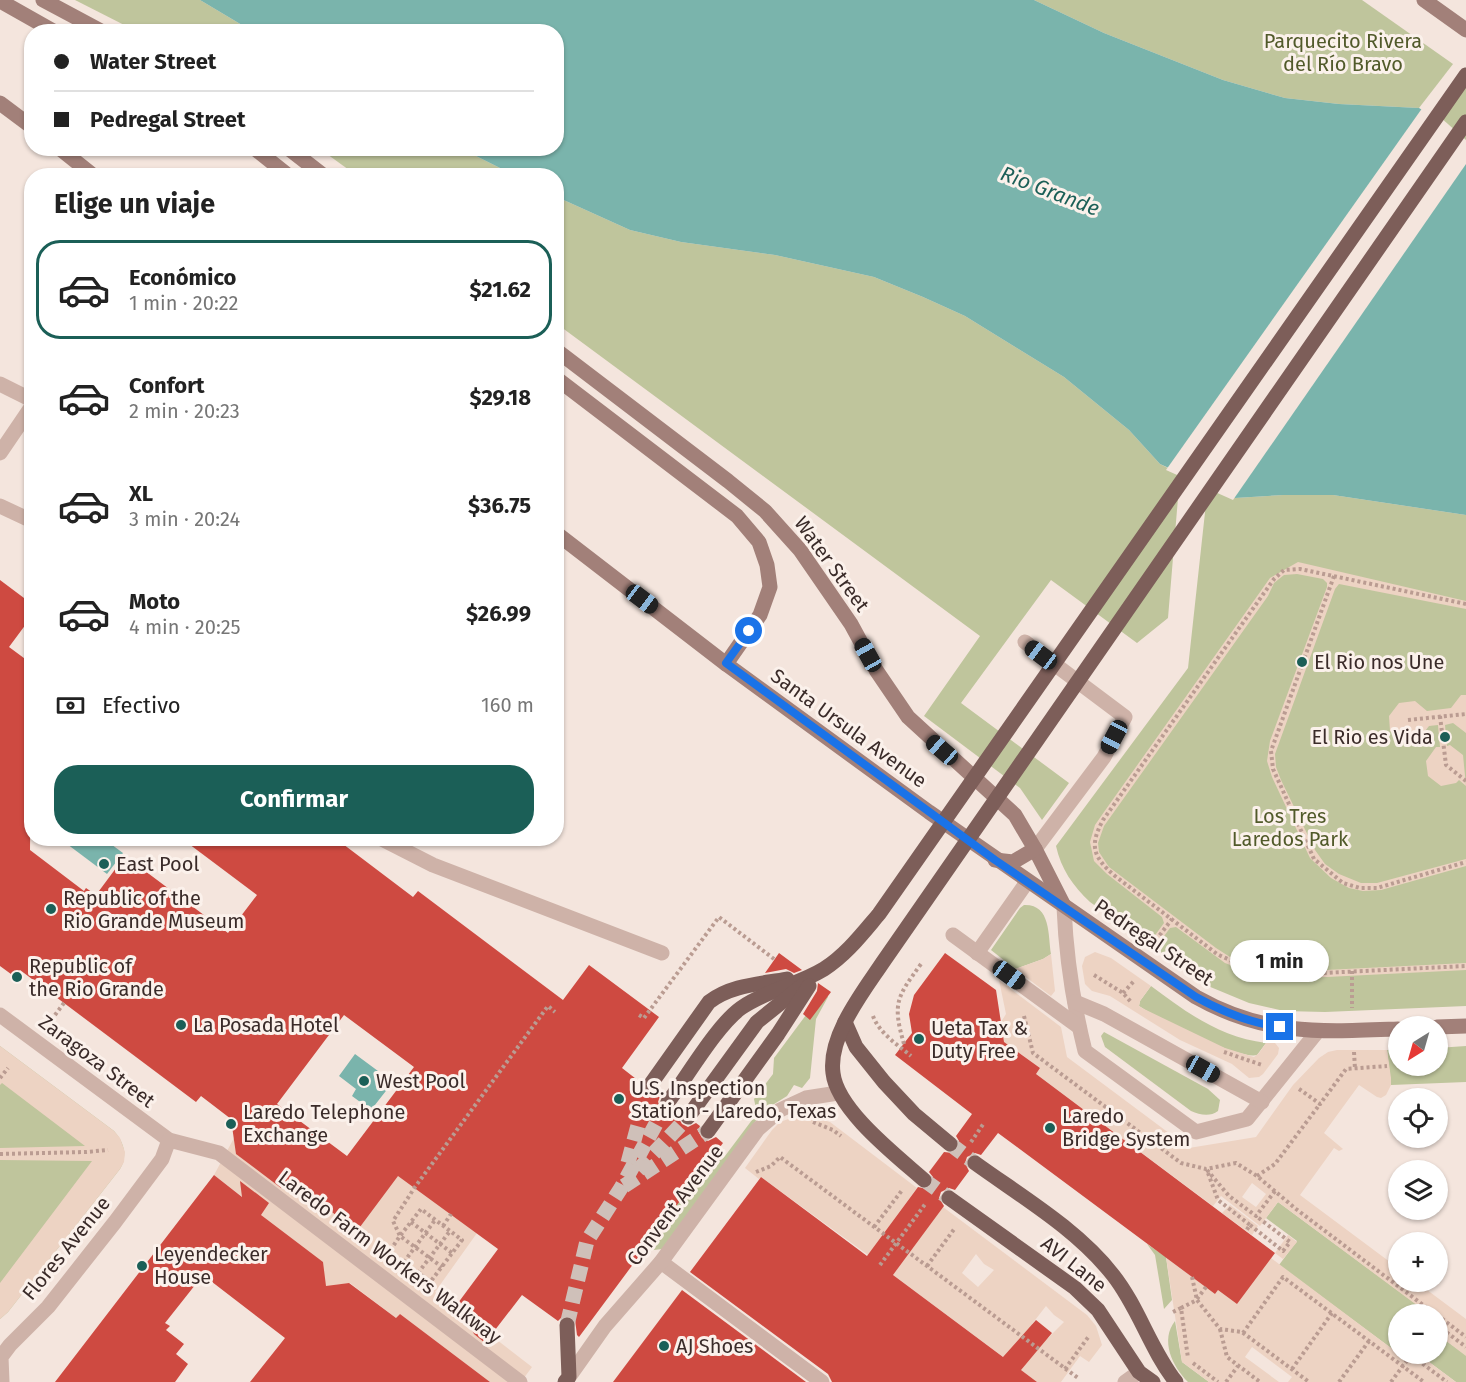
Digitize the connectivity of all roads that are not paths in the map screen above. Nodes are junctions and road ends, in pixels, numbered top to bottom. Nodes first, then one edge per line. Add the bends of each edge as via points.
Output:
1 (43, 0) edge
2 (1424, 0) edge
3 (0, 1) edge
4 (41, 24) edge
5 (88, 24) edge
6 (1466, 30) edge
7 (1466, 75) edge
8 (0, 103) edge
9 (24, 121) edge
10 (1466, 122) edge
11 (69, 156) edge
12 (264, 156) edge
13 (298, 156) edge
14 (84, 168) edge
15 (279, 168) edge
16 (314, 168) edge
17 (564, 356) edge
18 (0, 384) edge
19 (564, 384) edge
20 (24, 396) edge
21 (24, 418) edge
22 (0, 453) edge
23 (0, 506) edge
24 (24, 518) edge
25 (564, 539) edge
26 (1025, 642) dead end
27 (726, 663) junction
28 (396, 846) edge
29 (1035, 849) junction
30 (995, 860) junction
31 (1027, 882) junction
32 (1064, 907) junction
33 (953, 935) dead end
34 (662, 953) dead end
35 (977, 953) junction
36 (817, 973) junction
37 (1075, 1002) junction
38 (0, 1015) edge
39 (845, 1022) junction
40 (1466, 1026) edge
41 (1079, 1027) junction
42 (1448, 1027) edge
43 (1388, 1029) edge
44 (1317, 1032) junction
45 (648, 1088) tunnel mouth
46 (838, 1093) junction
47 (668, 1102) tunnel mouth
48 (1262, 1102) junction
49 (688, 1117) tunnel mouth
50 (708, 1131) tunnel mouth
51 (169, 1140) junction
52 (950, 1144) tunnel mouth
53 (975, 1163) tunnel mouth
54 (924, 1180) tunnel mouth
55 (949, 1198) tunnel mouth
56 (661, 1262) junction
57 (567, 1325) tunnel mouth
58 (0, 1356) edge
59 (1139, 1372) junction
60 (567, 1380) edge
61 (2, 1382) edge
62 (520, 1382) edge
63 (822, 1382) edge
64 (1125, 1382) edge
65 (1153, 1382) edge
66 (1176, 1382) edge

1 - 5 street
2 - 6 street
3 - 4 street
7 - 36 main road via 879,914 844,954
8 - 9 street
10 - 39 main road
11 - 14 street
12 - 15 street
13 - 16 street
17 - 29 street, Water Street via 765,512 800,550 908,717 1015,815
18 - 20 street
19 - 27 street via 737,516 759,542 770,587 760,615
21 - 22 street
23 - 24 street
25 - 27 street, Santa Ursula Avenue
26 - 29 street via 1125,717 1104,757
27 - 30 street, Santa Ursula Avenue
28 - 34 street via 433,865
29 - 30 street via 1013,862
29 - 32 street, Water Street
30 - 31 street, Santa Ursula Avenue
31 - 32 street, Santa Ursula Avenue
31 - 35 street
32 - 37 street
32 - 44 street, Pedregal Street via 1221,1011 1262,1025
33 - 35 street
35 - 41 street
36 - 45 main road via 718,995
36 - 47 main road via 759,997 739,1010
36 - 49 main road via 757,1022
36 - 50 main road
37 - 41 street
37 - 48 street via 1104,1014
38 - 51 street, Zaragoza Street
39 - 46 main road via 832,1072
39 - 52 main road via 856,1047 884,1082
40 - 42 street
41 - 48 street via 1085,1051 1196,1132 1247,1119
43 - 44 street, Pedregal Street
44 - 48 street
46 - 54 main road via 867,1129
46 - 56 street, Convent Avenue via 806,1098 780,1110 758,1129
51 - 58 street, Flores Avenue via 162,1159 115,1222 48,1307
51 - 62 street, Laredo Farm Workers Walkway via 219,1153
53 - 66 main road via 1067,1230 1113,1275
55 - 59 main road, AVI Lane via 1075,1288 1098,1310
56 - 60 street, Convent Avenue via 605,1326
56 - 63 street
57 - 60 main road
58 - 61 street, Flores Avenue
59 - 64 street
59 - 65 main road, AVI Lane

